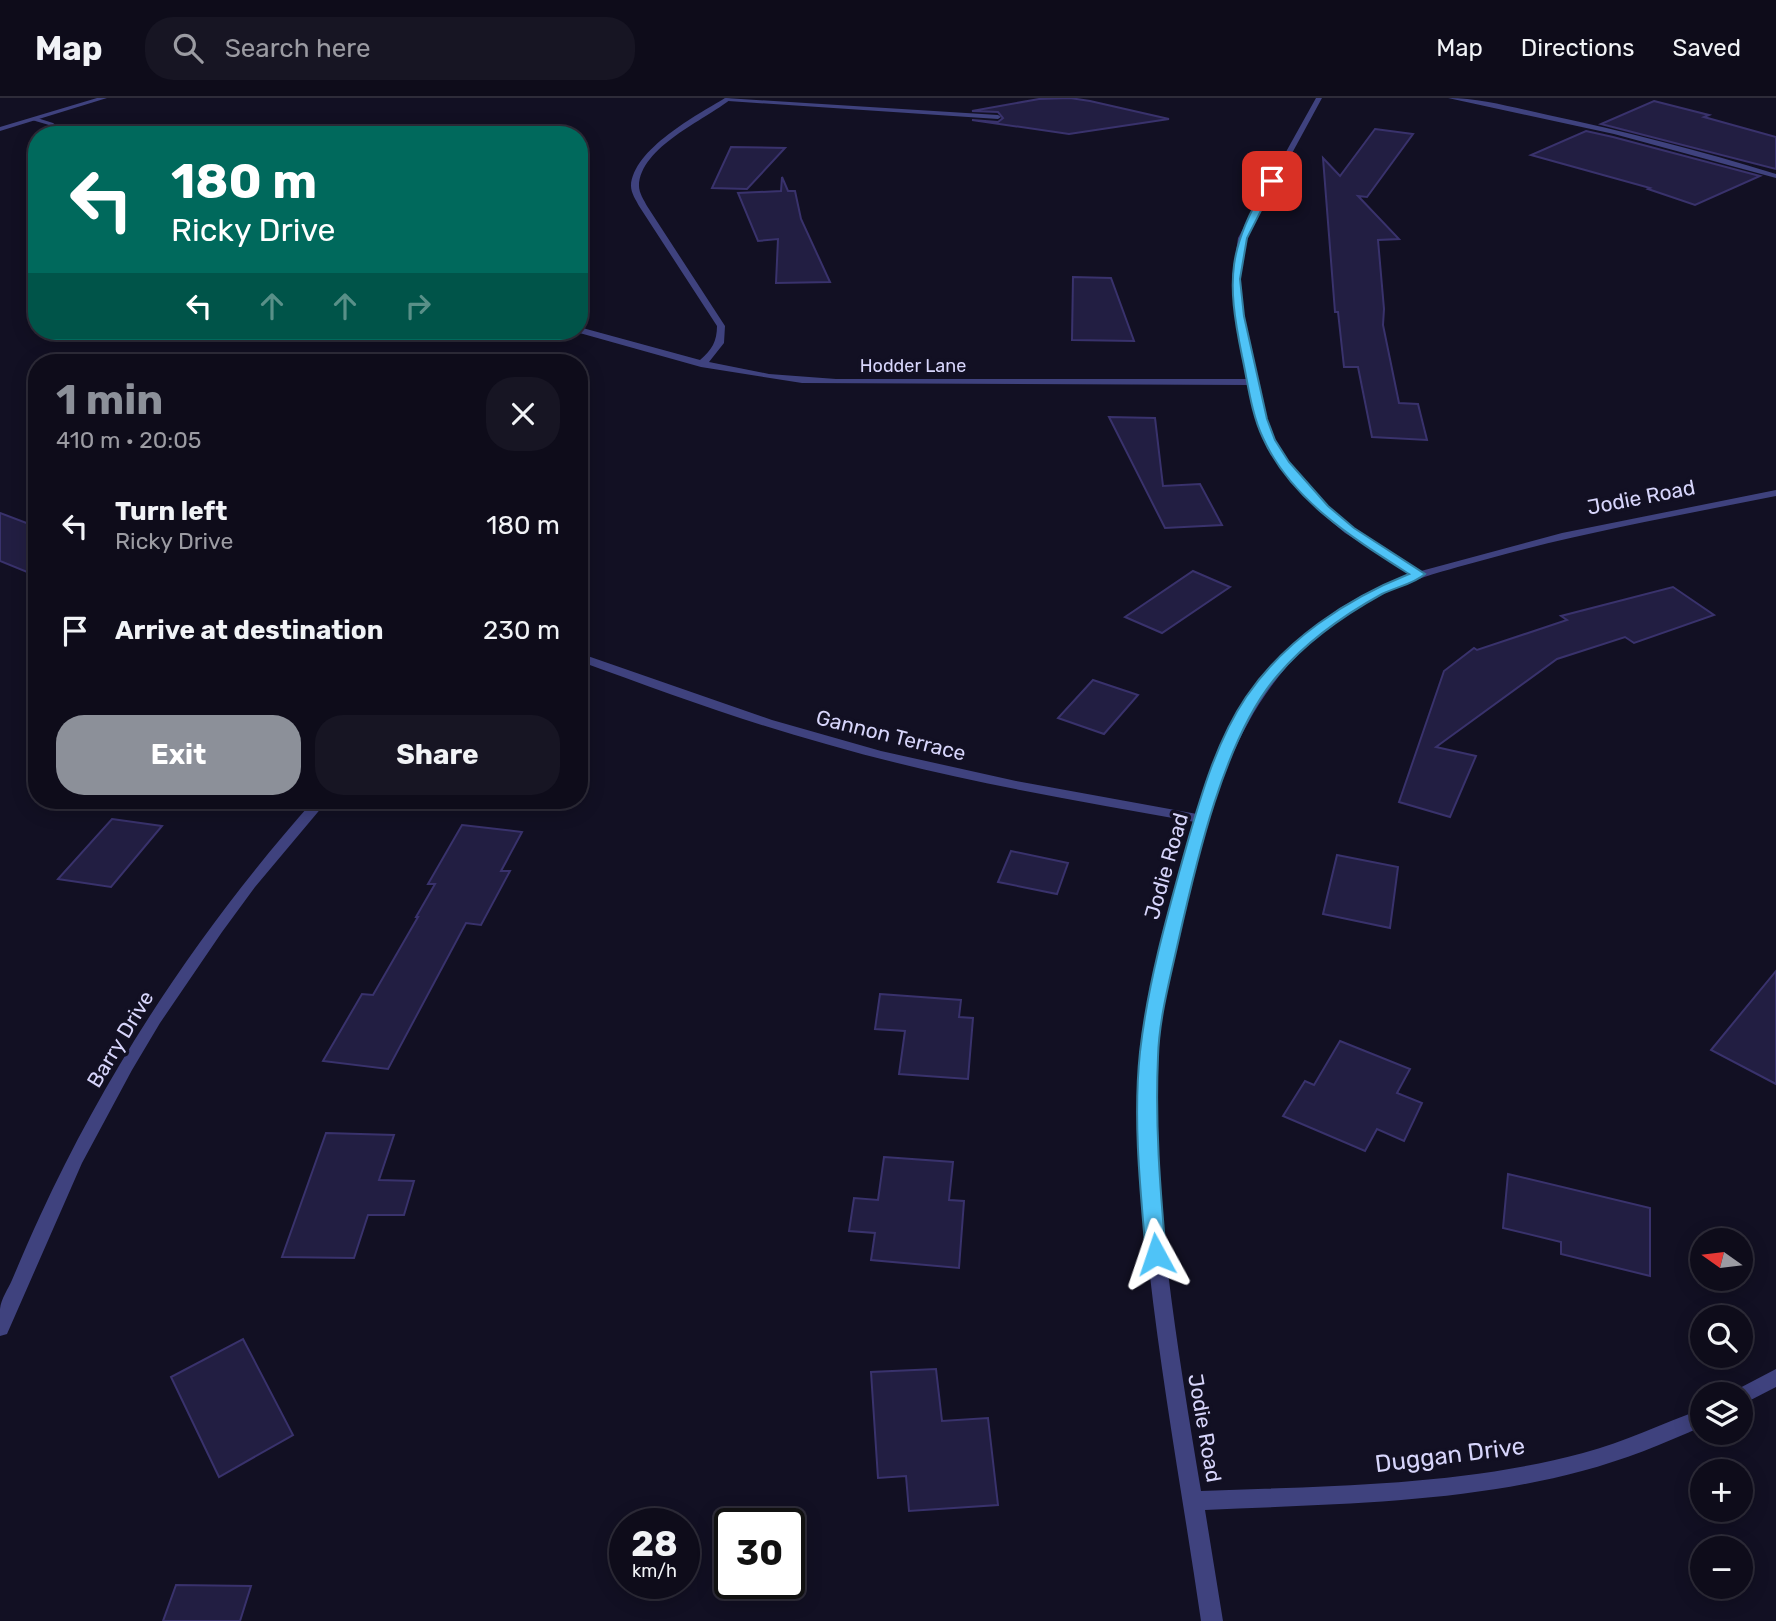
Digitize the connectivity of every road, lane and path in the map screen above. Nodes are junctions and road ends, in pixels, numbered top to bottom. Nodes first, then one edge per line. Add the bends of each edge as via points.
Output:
1 (104, 98) edge
2 (729, 98) edge
3 (1318, 98) edge
4 (1451, 98) edge
5 (998, 117) dead end
6 (34, 119) junction
7 (54, 126) edge
8 (0, 129) edge
9 (1776, 176) edge
10 (588, 333) edge
11 (701, 364) junction
12 (1253, 382) junction
13 (1776, 493) edge
14 (1419, 574) junction
15 (588, 660) edge
16 (313, 809) edge
17 (1202, 819) junction
18 (0, 1328) edge
19 (1776, 1377) edge
20 (1753, 1390) edge
21 (1690, 1422) edge
22 (1195, 1501) junction
23 (1212, 1621) edge

1 - 6 street
2 - 5 street
2 - 11 street via 654,153 639,170 635,187 721,326 719,344
3 - 12 street via 1250,221 1237,258 1236,298
4 - 9 street via 1621,132
6 - 7 street
6 - 8 street
10 - 11 street, Hodder Lane
11 - 12 street, Hodder Lane via 802,381
12 - 14 street via 1269,440 1302,487 1349,531
13 - 14 street, Jodie Road via 1548,539
14 - 17 street, Jodie Road via 1353,605 1272,672 1234,729
15 - 17 street, Gannon Terrace via 833,742 990,779
16 - 18 street, Barry Drive via 222,923 141,1043 73,1165
17 - 22 street, Jodie Road via 1157,1000 1149,1054 1148,1112 1158,1277
19 - 20 street
21 - 22 street, Duggan Drive via 1622,1450 1548,1470 1453,1484
22 - 23 street, Jodie Road

